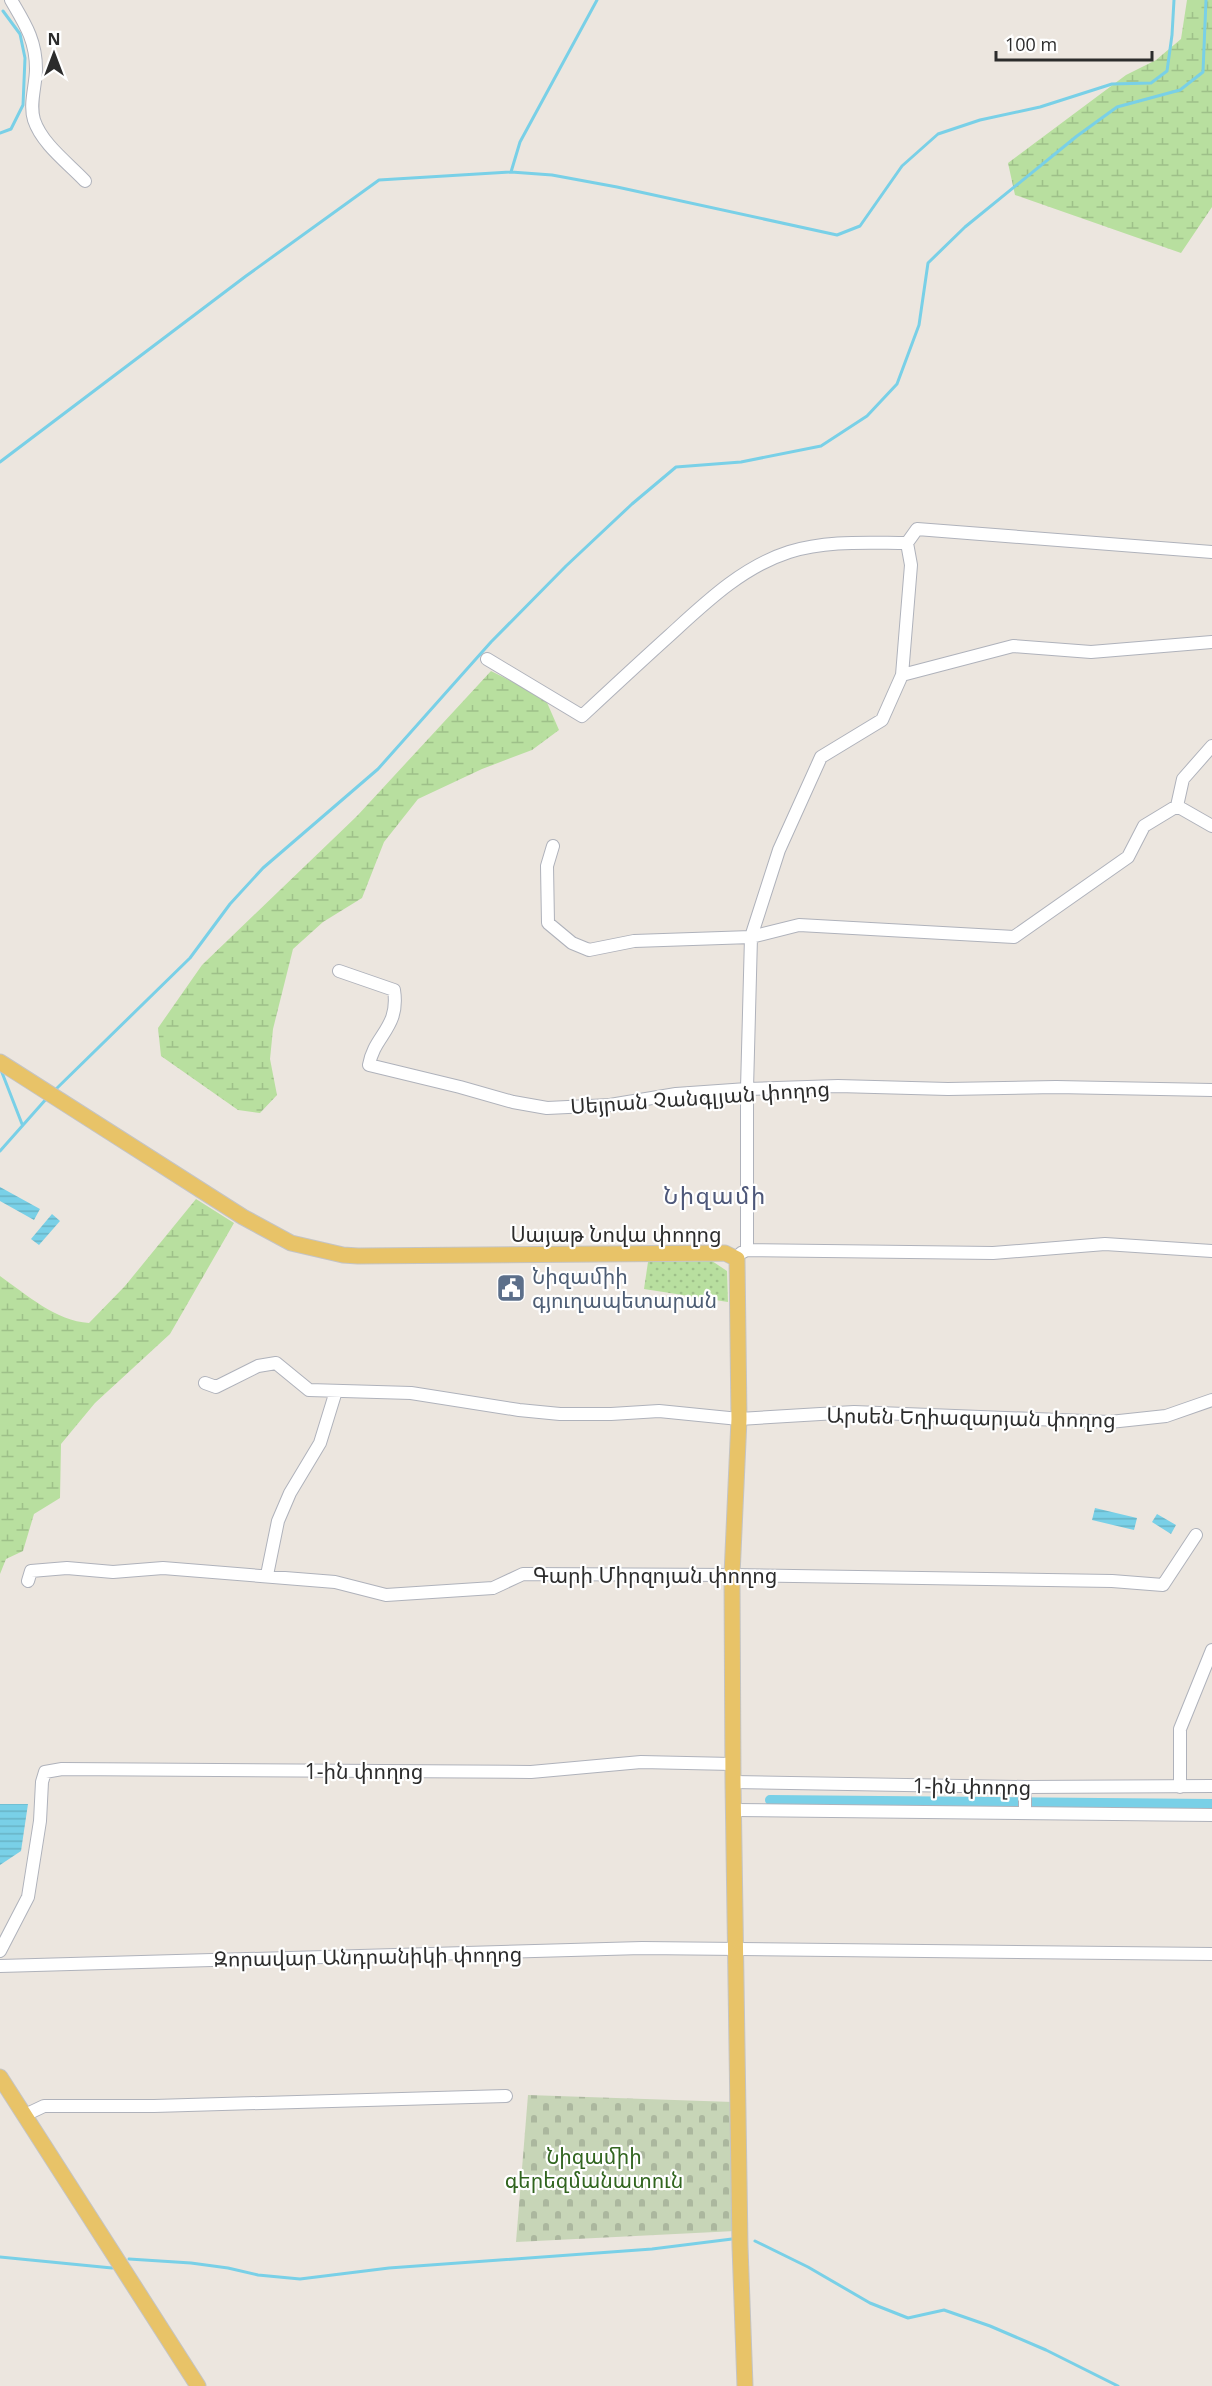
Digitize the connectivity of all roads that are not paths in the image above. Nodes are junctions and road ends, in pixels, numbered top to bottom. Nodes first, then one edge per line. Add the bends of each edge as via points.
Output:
1 (7, 0) edge
2 (11, 0) edge
3 (0, 2) edge
4 (85, 181) dead end
5 (907, 543) junction
6 (1212, 552) edge
7 (1212, 642) edge
8 (487, 659) dead end
9 (902, 675) junction
10 (1212, 746) edge
11 (1177, 806) junction
12 (1212, 826) edge
13 (553, 846) dead end
14 (752, 937) junction
15 (339, 972) dead end
16 (5, 1065) edge
17 (747, 1089) junction
18 (1212, 1090) edge
19 (1212, 1251) edge
20 (742, 1254) junction
21 (205, 1383) dead end
22 (336, 1391) junction
23 (1212, 1400) edge
24 (739, 1419) junction
25 (1196, 1534) dead end
26 (267, 1575) junction
27 (732, 1575) junction
28 (28, 1581) dead end
29 (1212, 1650) edge
30 (732, 1764) junction
31 (733, 1782) junction
32 (1212, 1786) edge
33 (1024, 1787) junction
34 (1180, 1787) junction
35 (733, 1810) junction
36 (1025, 1812) junction
37 (1212, 1815) edge
38 (735, 1949) junction
39 (0, 1951) edge
40 (1212, 1954) edge
41 (0, 1966) edge
42 (0, 2077) edge
43 (506, 2096) dead end
44 (25, 2115) junction
45 (198, 2386) edge
46 (745, 2386) edge

1 - 3 street
2 - 4 street via 34,40 34,120 45,140
5 - 6 street via 917,529
5 - 8 street via 825,545 789,552 755,567 718,592 582,716
5 - 9 street via 911,565
7 - 9 street via 1091,652 1013,646
9 - 14 street via 882,720 821,757 779,850
10 - 11 street via 1183,779
11 - 12 street
11 - 14 street via 1144,826 1128,857 1014,938 799,925
13 - 14 street via 546,866 548,922 572,943 589,950 634,941
14 - 17 street
15 - 17 street, Սեյրան Չանգլյան փողոց via 394,990 397,1007 369,1065 546,1108 610,1105 676,1094
16 - 20 main road, Սայաթ Նովա փողոց via 243,1217 291,1243 358,1256
17 - 18 street, Սեյրան Չանգլյան փողոց via 838,1086
17 - 20 street
19 - 20 street, Սայաթ Նովա փողոց via 1105,1244 993,1253
20 - 24 main road
21 - 22 street, Արսեն Եղիազարյան փողոց via 216,1387 258,1366 276,1363 309,1390
22 - 24 street, Արսեն Եղիազարյան փողոց via 411,1393 560,1414 659,1411
22 - 26 street via 320,1443 278,1521
23 - 24 street, Արսեն Եղիազարյան փողոց via 1166,1416 1110,1422 854,1412
24 - 27 main road
25 - 27 street, Գարի Միրզոյան փողոց via 1163,1585
26 - 27 street, Գարի Միրզոյան փողոց via 335,1582 386,1594 493,1588 523,1574
26 - 28 street, Գարի Միրզոյան փողոց via 163,1568 113,1572 67,1568 31,1571
27 - 30 main road
29 - 34 street via 1180,1729
30 - 31 main road
30 - 39 street, 1-ին փողոց via 641,1762 531,1772 45,1772 28,1897
31 - 33 street, 1-ին փողոց
31 - 35 main road
32 - 34 street, 1-ին փողոց
33 - 34 street, 1-ին փողոց
33 - 36 street
35 - 36 street
35 - 38 main road
36 - 37 street
38 - 40 street, Զորավար Անդրանիկի փողոց
38 - 41 street, Զորավար Անդրանիկի փողոց via 642,1948
38 - 46 main road
42 - 44 main road
43 - 44 street via 44,2106
44 - 45 main road

